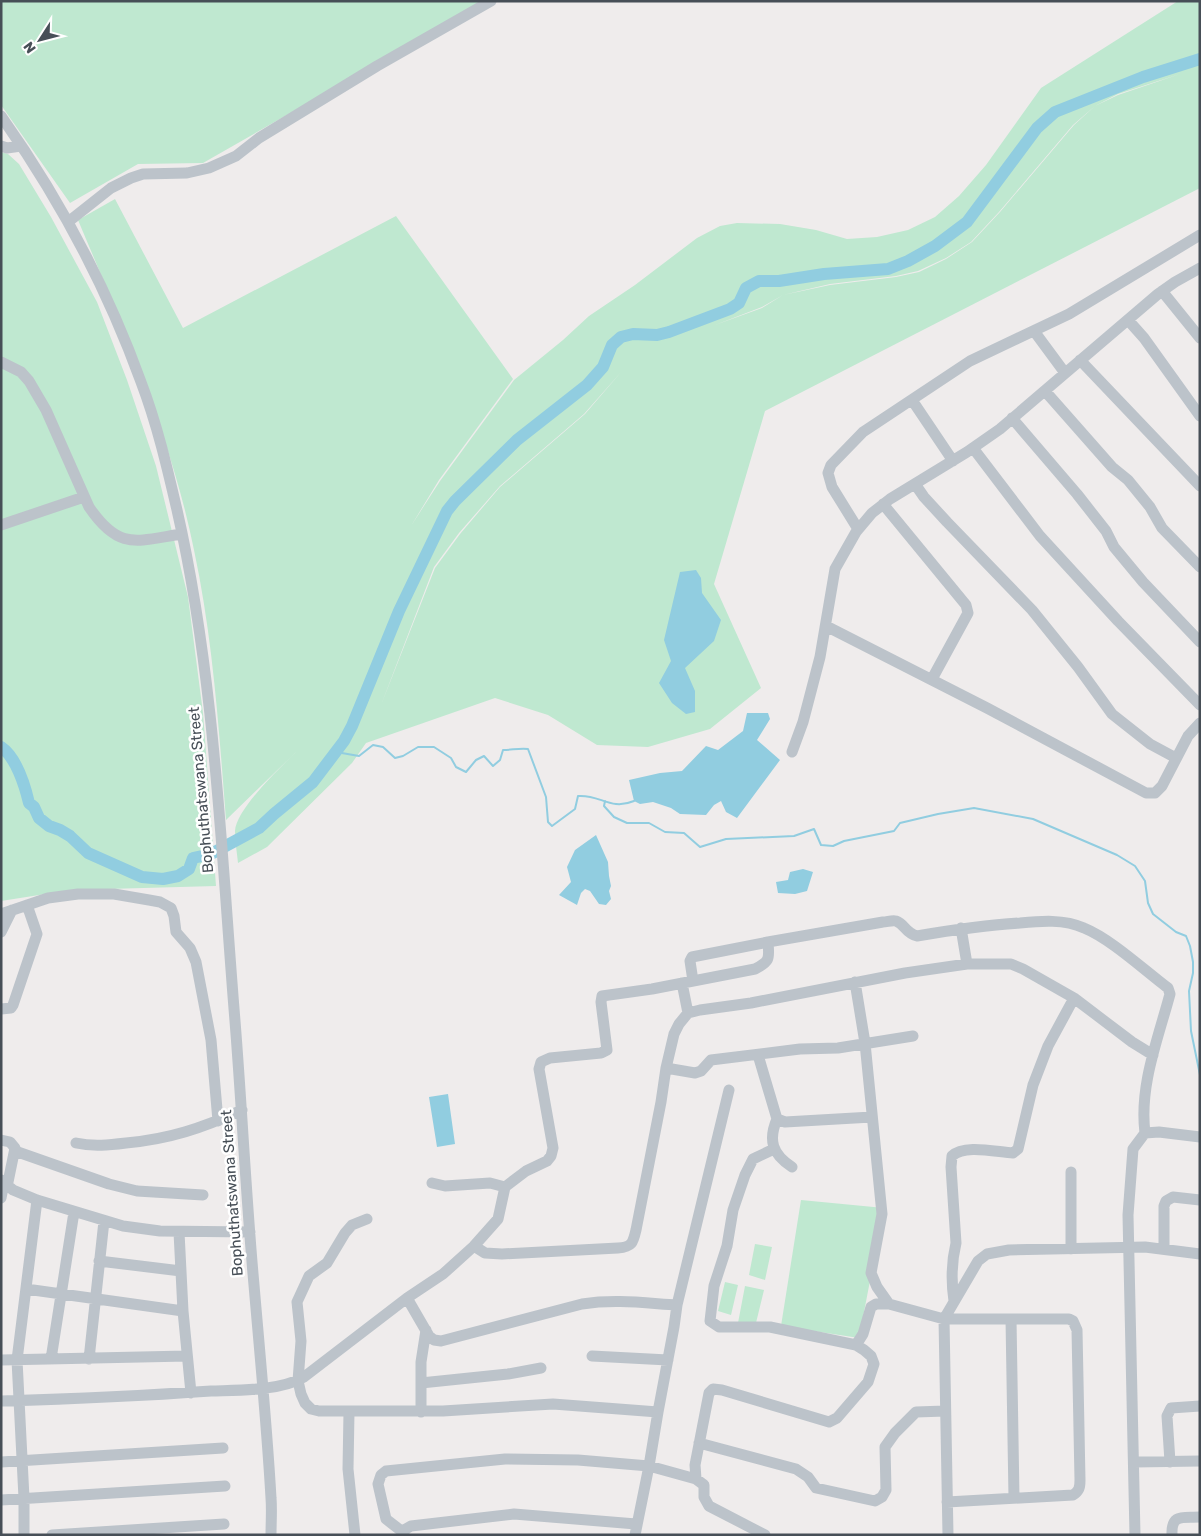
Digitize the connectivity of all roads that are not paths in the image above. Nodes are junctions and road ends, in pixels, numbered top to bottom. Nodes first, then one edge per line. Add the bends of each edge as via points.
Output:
1 (491, 1) edge
2 (1, 116) edge
3 (1, 146) edge
4 (22, 146) junction
5 (68, 222) junction
6 (1200, 235) edge
7 (1200, 268) edge
8 (1162, 291) junction
9 (1128, 320) junction
10 (1034, 331) junction
11 (1200, 338) edge
12 (1080, 360) junction
13 (1, 362) edge
14 (1065, 373) junction
15 (1045, 390) junction
16 (912, 400) junction
17 (1200, 416) edge
18 (1012, 418) junction
19 (973, 448) junction
20 (952, 461) junction
21 (915, 484) junction
22 (1200, 486) edge
23 (84, 497) junction
24 (883, 504) junction
25 (1, 525) edge
26 (858, 529) junction
27 (182, 534) junction
28 (1200, 567) edge
29 (826, 626) junction
30 (1200, 642) edge
31 (932, 679) junction
32 (1200, 705) edge
33 (1200, 723) edge
34 (792, 752) dead end
35 (1176, 758) junction
36 (27, 905) junction
37 (6, 912) edge
38 (961, 928) junction
39 (1, 932) edge
40 (768, 942) junction
41 (967, 964) junction
42 (688, 982) junction
43 (854, 982) junction
44 (1074, 998) junction
45 (1, 1009) edge
46 (688, 1013) junction
47 (912, 1036) dead end
48 (865, 1043) junction
49 (758, 1056) junction
50 (1154, 1056) junction
51 (666, 1068) junction
52 (729, 1090) dead end
53 (242, 1110) junction
54 (872, 1118) junction
55 (778, 1119) junction
56 (218, 1121) junction
57 (1145, 1133) junction
58 (1200, 1137) edge
59 (1, 1140) edge
60 (76, 1143) dead end
61 (774, 1149) junction
62 (15, 1151) junction
63 (792, 1167) dead end
64 (1070, 1172) dead end
65 (4, 1183) edge
66 (432, 1183) dead end
67 (505, 1186) junction
68 (203, 1195) dead end
69 (1, 1198) edge
70 (37, 1200) junction
71 (1200, 1200) edge
72 (74, 1212) junction
73 (367, 1218) dead end
74 (104, 1221) junction
75 (179, 1232) junction
76 (250, 1232) junction
77 (474, 1246) junction
78 (1128, 1247) junction
79 (1071, 1249) junction
80 (1164, 1249) junction
81 (1200, 1254) edge
82 (99, 1261) junction
83 (181, 1271) junction
84 (26, 1288) junction
85 (61, 1293) junction
86 (95, 1298) junction
87 (407, 1298) junction
88 (954, 1301) junction
89 (889, 1304) junction
90 (676, 1305) junction
91 (183, 1311) junction
92 (944, 1319) junction
93 (1011, 1319) junction
94 (426, 1330) junction
95 (856, 1345) junction
96 (187, 1356) junction
97 (592, 1356) dead end
98 (51, 1359) junction
99 (89, 1359) junction
100 (1, 1360) edge
101 (17, 1360) junction
102 (668, 1360) junction
103 (541, 1368) dead end
104 (298, 1381) junction
105 (421, 1383) junction
106 (263, 1388) junction
107 (191, 1393) junction
108 (1, 1401) edge
109 (18, 1401) junction
110 (1200, 1406) edge
111 (945, 1411) junction
112 (349, 1412) junction
113 (421, 1412) junction
114 (658, 1412) junction
115 (699, 1443) junction
116 (223, 1448) dead end
117 (1200, 1461) edge
118 (1, 1462) edge
119 (22, 1462) junction
120 (1134, 1462) junction
121 (1170, 1462) junction
122 (649, 1466) junction
123 (696, 1479) junction
124 (225, 1486) dead end
125 (24, 1498) junction
126 (1014, 1498) junction
127 (1, 1500) edge
128 (271, 1502) junction
129 (947, 1502) junction
130 (1200, 1518) edge
131 (224, 1524) dead end
132 (635, 1530) edge
133 (404, 1534) edge
134 (24, 1535) edge
135 (52, 1535) edge
136 (271, 1535) edge
137 (277, 1535) edge
138 (356, 1535) edge
139 (764, 1535) edge
140 (948, 1535) edge
141 (1135, 1535) edge
142 (1172, 1535) edge

1 - 5 street via 377,66 259,138 231,159 187,173 143,174 131,178 111,188
2 - 4 street, Bophuthatswana Street
3 - 4 street
4 - 5 street, Bophuthatswana Street
5 - 27 street, Bophuthatswana Street via 115,318 142,385 159,438
6 - 10 street via 1069,314
7 - 8 street
8 - 9 street
8 - 11 street
9 - 12 street
9 - 17 street
10 - 14 street
10 - 16 street via 970,361
12 - 14 street
12 - 22 street
13 - 23 street via 21,372 29,381 46,410
14 - 15 street
15 - 18 street
15 - 28 street via 1112,467 1128,480 1162,528
16 - 20 street
16 - 26 street via 863,432 831,465 828,473 832,487
18 - 19 street
18 - 30 street via 1077,494 1143,582
19 - 20 street
19 - 32 street via 1040,536
20 - 21 street
21 - 24 street
21 - 35 street via 941,516 1032,610 1112,714 1150,744
23 - 25 street
23 - 27 street via 98,520 125,540
24 - 26 street
24 - 31 street via 966,605 968,613
26 - 29 street via 835,569
27 - 53 street, Bophuthatswana Street via 200,627 219,814
29 - 31 street
29 - 34 street via 803,722
31 - 35 street via 1146,793 1155,793 1162,786
33 - 35 street via 1188,736
36 - 37 street
36 - 45 street via 36,930 35,944 13,1006
36 - 56 street via 60,895 114,894 160,902 171,908 176,932 190,948 196,962 211,1040
37 - 39 street
38 - 40 street via 917,936 896,921
38 - 41 street
38 - 50 street via 1067,922 1107,941 1168,988 1170,994
40 - 42 street via 766,964
40 - 42 street via 692,957
41 - 43 street
41 - 44 street via 1011,964
42 - 46 street
42 - 67 street via 602,996 607,1050 541,1062 539,1069 553,1148 551,1156
43 - 46 street
43 - 48 street
44 - 50 street
44 - 88 street via 1048,1046 1033,1085 1018,1149 1013,1153 967,1149 952,1156 956,1244 951,1275
46 - 51 street via 674,1034
47 - 48 street
48 - 49 street
48 - 54 street
49 - 51 street via 711,1060 695,1073
49 - 55 street
50 - 57 street via 1142,1114
51 - 77 street via 631,1244 618,1248 502,1254 486,1253
52 - 90 street
53 - 56 street
53 - 76 street, Bophuthatswana Street
54 - 55 street via 785,1122
54 - 89 street via 882,1214 871,1273
55 - 61 street via 772,1132
56 - 60 street via 162,1139 101,1145
57 - 58 street
57 - 78 street via 1133,1149
59 - 62 street via 12,1144
61 - 63 street via 782,1161
61 - 95 street via 753,1159 745,1175 714,1286 710,1321 719,1328 770,1328
62 - 65 street
62 - 68 street via 137,1191
64 - 79 street
65 - 69 street
65 - 70 street
66 - 67 street
67 - 77 street via 498,1218
70 - 72 street
70 - 84 street
71 - 80 street via 1172,1197 1166,1201
72 - 74 street
72 - 85 street
73 - 104 street via 345,1233 327,1263 309,1276 301,1292 297,1302 301,1341
74 - 75 street
74 - 82 street
75 - 76 street
75 - 83 street
76 - 106 street, Bophuthatswana Street
77 - 87 street via 443,1274
78 - 79 street
78 - 80 street
78 - 120 street
79 - 88 street via 1009,1250 987,1254 978,1261
80 - 81 street
82 - 83 street
82 - 86 street
83 - 91 street
84 - 85 street
84 - 101 street
85 - 86 street
85 - 98 street
86 - 91 street
86 - 99 street
87 - 94 street
87 - 104 street
88 - 92 street
89 - 92 street
89 - 95 street via 871,1307
90 - 94 street via 605,1300 556,1309 441,1341 434,1340
90 - 102 street
91 - 96 street
92 - 93 street
92 - 111 street
93 - 126 street
93 - 126 street via 1069,1319 1075,1324 1080,1471 1080,1488 1073,1495
94 - 105 street
95 - 115 street via 871,1356 873,1372 837,1418 829,1422 713,1389 709,1393
96 - 99 street
96 - 107 street
97 - 102 street
98 - 99 street
98 - 101 street
100 - 101 street
101 - 109 street
102 - 114 street
103 - 105 street
104 - 106 street
104 - 112 street via 310,1409
105 - 113 street
106 - 107 street
106 - 128 street, Bophuthatswana Street
107 - 109 street
108 - 109 street
109 - 119 street
110 - 121 street via 1175,1407 1168,1411
111 - 115 street via 916,1412 884,1447 886,1490 875,1501 816,1488 796,1469
111 - 129 street
112 - 113 street
112 - 138 street via 348,1469
113 - 114 street via 553,1404
114 - 122 street
115 - 123 street via 694,1465
116 - 119 street
117 - 121 street
118 - 119 street
119 - 125 street
120 - 121 street
120 - 141 street
122 - 123 street
122 - 132 street
122 - 133 street via 578,1460 505,1459 386,1471 378,1484 386,1519
123 - 139 street via 704,1486 704,1497 709,1506
124 - 125 street
125 - 127 street
125 - 134 street
126 - 129 street
128 - 136 street, Bophuthatswana Street
128 - 137 street, Bophuthatswana Street
129 - 140 street
130 - 142 street via 1173,1521
131 - 135 street
132 - 133 street via 514,1514 410,1526

